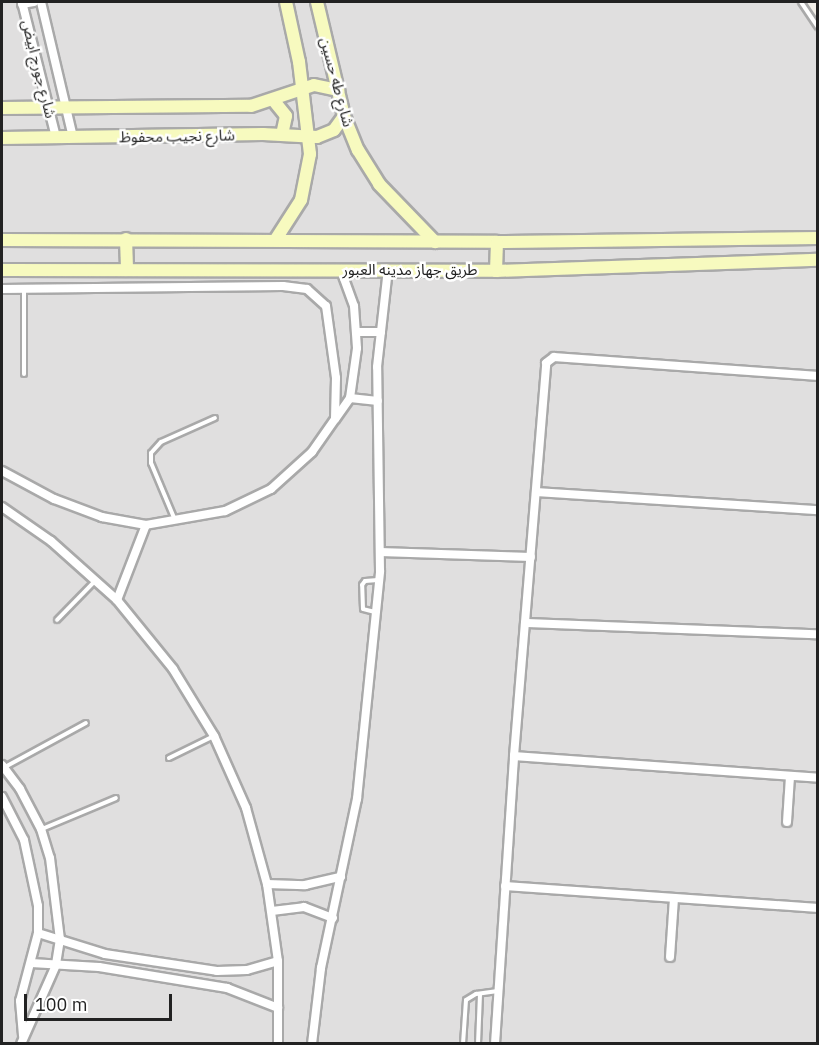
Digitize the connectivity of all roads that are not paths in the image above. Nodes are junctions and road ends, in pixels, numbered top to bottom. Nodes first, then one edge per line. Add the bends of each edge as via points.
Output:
1 (34, 2) edge
2 (41, 2) edge
3 (286, 2) edge
4 (317, 2) edge
5 (801, 2) edge
6 (22, 3) edge
7 (818, 27) edge
8 (302, 87) junction
9 (338, 90) junction
10 (274, 100) junction
11 (67, 107) junction
12 (2, 108) edge
13 (48, 108) junction
14 (344, 116) junction
15 (282, 135) junction
16 (56, 137) junction
17 (73, 137) junction
18 (308, 137) junction
19 (2, 138) edge
20 (818, 238) edge
21 (126, 239) junction
22 (276, 239) junction
23 (2, 240) edge
24 (435, 242) junction
25 (497, 242) junction
26 (818, 260) edge
27 (388, 269) junction
28 (2, 270) edge
29 (127, 270) junction
30 (341, 270) junction
31 (496, 271) junction
32 (2, 289) edge
33 (24, 289) junction
34 (357, 332) junction
35 (381, 332) junction
36 (24, 374) dead end
37 (818, 376) edge
38 (350, 398) junction
39 (378, 401) junction
40 (215, 418) dead end
41 (335, 419) junction
42 (2, 471) edge
43 (536, 492) junction
44 (2, 507) edge
45 (818, 510) edge
46 (176, 521) junction
47 (146, 525) junction
48 (380, 552) junction
49 (531, 557) junction
50 (379, 579) junction
51 (96, 580) junction
52 (117, 600) junction
53 (376, 612) junction
54 (57, 620) dead end
55 (525, 623) junction
56 (818, 634) edge
57 (86, 723) dead end
58 (214, 736) junction
59 (514, 756) junction
60 (169, 758) dead end
61 (3, 766) edge
62 (790, 777) junction
63 (818, 778) edge
64 (2, 797) edge
65 (116, 798) dead end
66 (787, 822) dead end
67 (41, 829) junction
68 (341, 876) junction
69 (267, 884) junction
70 (506, 886) junction
71 (674, 899) junction
72 (818, 908) edge
73 (272, 911) junction
74 (333, 918) junction
75 (38, 933) junction
76 (60, 939) junction
77 (670, 957) dead end
78 (278, 962) junction
79 (31, 963) junction
80 (56, 965) junction
81 (499, 990) junction
82 (480, 994) junction
83 (278, 1008) junction
84 (22, 1040) edge
85 (278, 1044) edge
86 (312, 1044) edge
87 (463, 1044) edge
88 (478, 1044) edge
89 (495, 1044) edge

1 - 6 street
2 - 11 street, شارع جورج ابيض
3 - 8 main road, شارع طه حسين
4 - 9 main road, شارع طه حسين
5 - 7 lane
6 - 13 street, شارع جورج ابيض
8 - 9 main road, شارع نجيب محفوظ
8 - 10 main road, شارع نجيب محفوظ
8 - 18 main road, شارع طه حسين
9 - 14 main road, شارع طه حسين
10 - 11 main road, شارع نجيب محفوظ via 251,106
10 - 15 main road via 286,116
11 - 13 main road, شارع نجيب محفوظ
11 - 17 street, شارع جورج ابيض
12 - 13 main road, شارع نجيب محفوظ
13 - 16 street, شارع جورج ابيض
14 - 18 main road, شارع نجيب محفوظ via 334,130
14 - 24 main road, شارع طه حسين via 358,150 379,184
15 - 17 main road, شارع نجيب محفوظ
15 - 18 main road, شارع نجيب محفوظ
16 - 17 main road, شارع نجيب محفوظ
16 - 19 main road, شارع نجيب محفوظ
18 - 22 main road, شارع طه حسين via 305,189
20 - 25 main road, طريق جهاز مدينه العبور
21 - 22 main road, طريق جهاز مدينه العبور
21 - 23 main road, طريق جهاز مدينه العبور
21 - 29 main road
22 - 24 main road, طريق جهاز مدينه العبور
24 - 25 main road, طريق جهاز مدينه العبور
25 - 31 main road
26 - 31 main road, طريق جهاز مدينه العبور
27 - 30 main road, طريق جهاز مدينه العبور
27 - 31 main road, طريق جهاز مدينه العبور
27 - 35 street
28 - 29 main road, طريق جهاز مدينه العبور
29 - 30 main road, طريق جهاز مدينه العبور
30 - 34 street via 354,306
32 - 33 street
33 - 36 lane
33 - 41 street via 308,289 326,306 329,318 336,378
34 - 35 street
34 - 38 street
35 - 39 street
37 - 43 street via 554,357 542,371
38 - 39 street
38 - 41 street
39 - 48 street
40 - 46 lane via 157,444 151,453
41 - 46 street via 300,466 272,489 225,511
42 - 47 street via 86,512
43 - 45 street
43 - 49 street
44 - 51 street via 51,541
46 - 47 street
47 - 52 street
48 - 49 street
48 - 50 street
49 - 55 street
50 - 53 street
50 - 53 lane via 367,580 362,585 363,610
51 - 52 street
51 - 54 lane
52 - 58 street via 173,669
53 - 68 street via 357,799
55 - 56 street
55 - 59 street
57 - 61 lane
58 - 60 lane
58 - 69 street via 246,808
59 - 62 street
59 - 70 street
61 - 67 street
62 - 63 street
62 - 66 street
64 - 75 street via 31,862
65 - 67 lane
67 - 76 street via 50,858
68 - 69 street via 305,885
68 - 74 street
69 - 73 street
70 - 71 street
70 - 81 street
71 - 72 street
71 - 77 street
73 - 74 street via 304,908
73 - 78 street
74 - 86 street
75 - 76 street
75 - 79 street
76 - 78 street via 105,954 217,971 248,970
76 - 80 street
78 - 83 street
79 - 80 street
79 - 84 street via 20,1001
80 - 83 street via 99,967 227,988
80 - 84 street
81 - 82 lane
81 - 89 street
82 - 87 lane via 466,1000
82 - 88 lane
83 - 85 street

